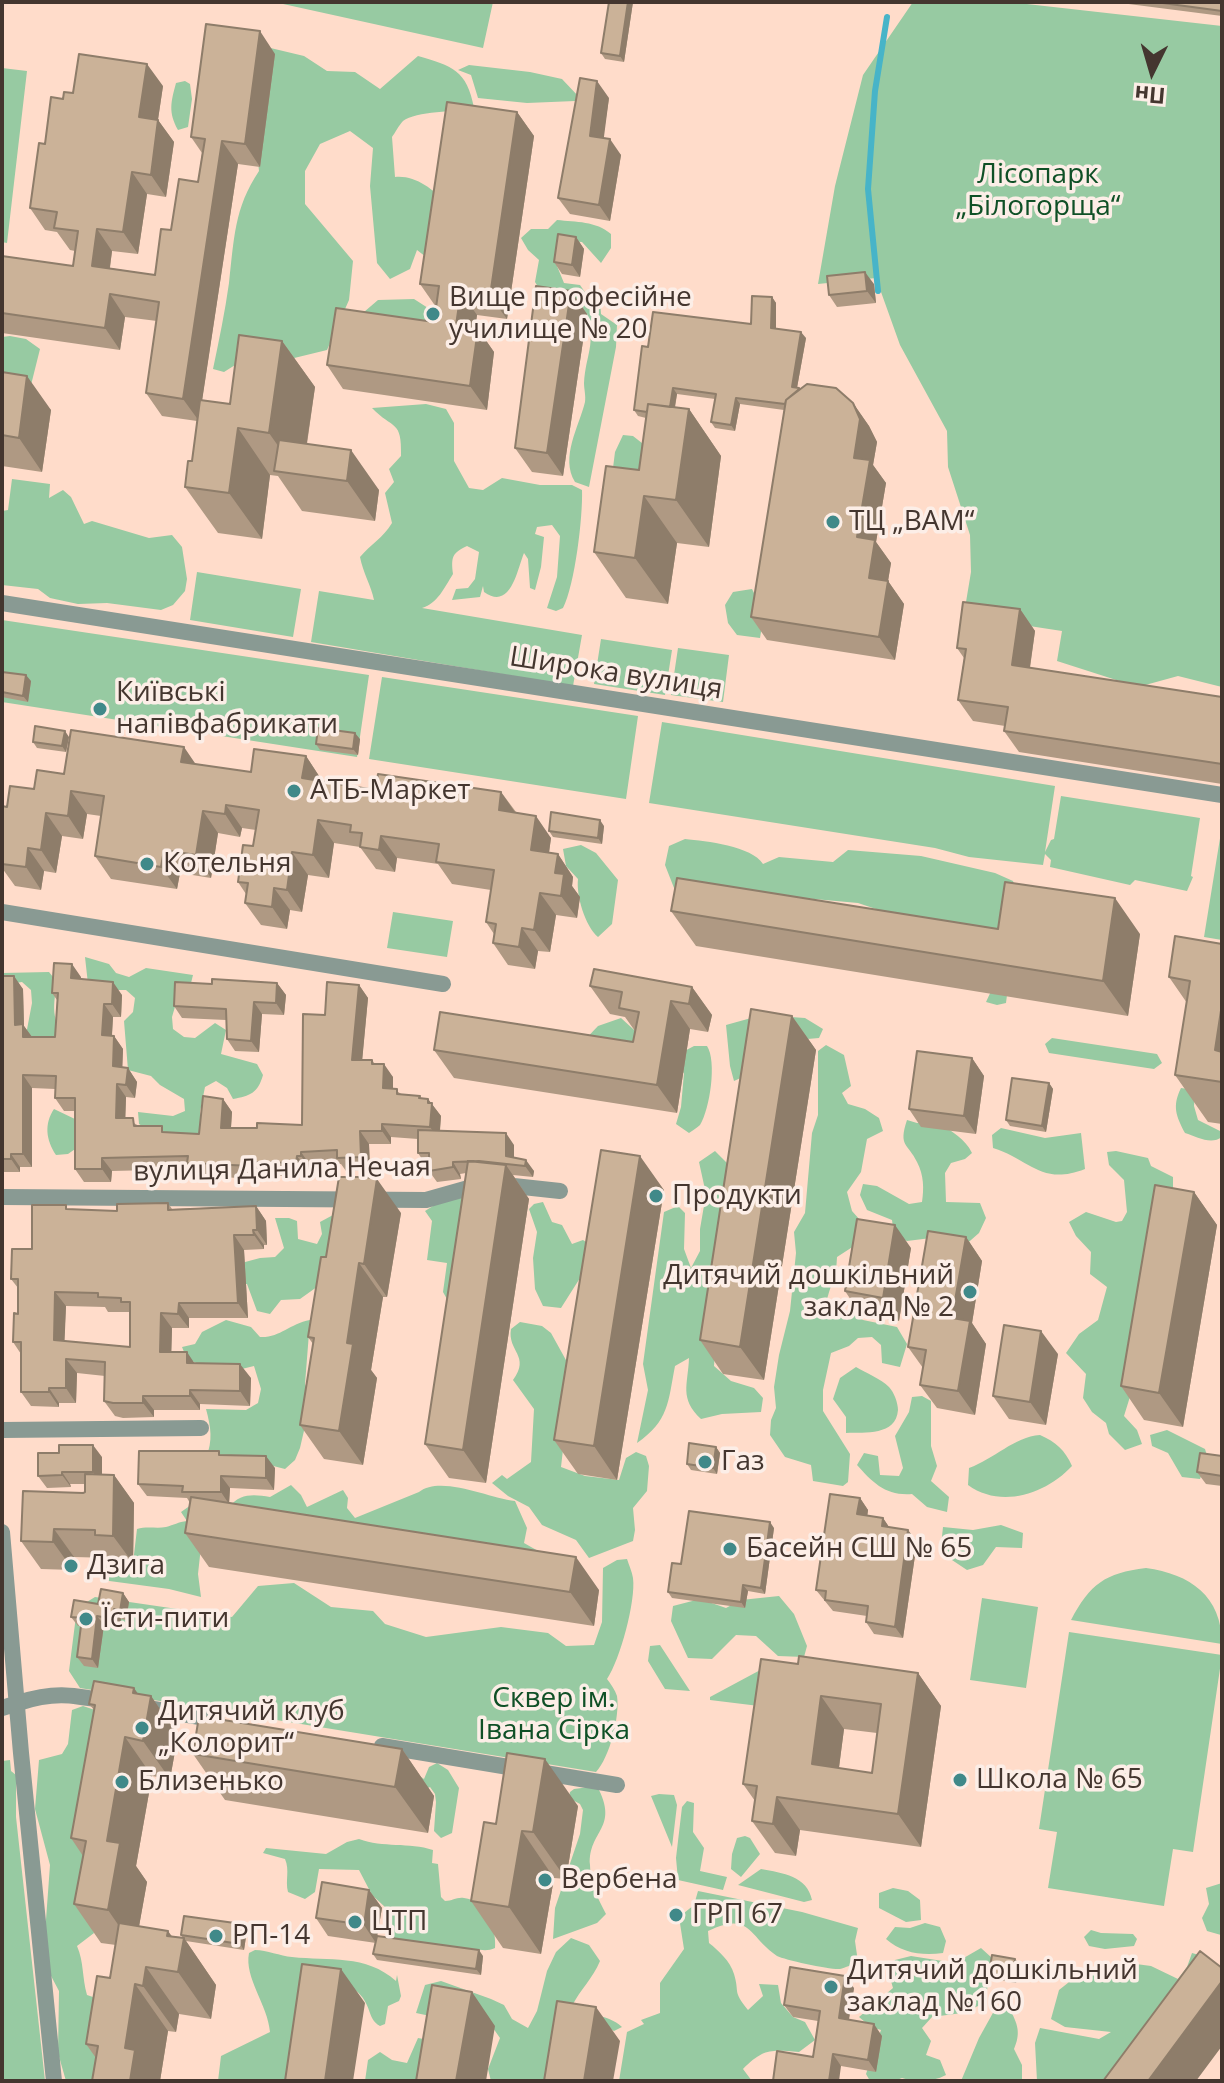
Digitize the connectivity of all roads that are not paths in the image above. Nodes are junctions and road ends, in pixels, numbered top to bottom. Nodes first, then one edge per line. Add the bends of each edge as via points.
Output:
1 (2, 603) edge
2 (1222, 795) edge
3 (2, 912) edge
4 (443, 984) dead end
5 (560, 1191) dead end
6 (2, 1197) edge
7 (201, 1428) dead end
8 (2, 1430) edge
9 (2, 1532) edge
10 (10, 1705) edge
11 (234, 1722) edge
12 (373, 1745) edge
13 (617, 1785) dead end
14 (54, 2081) edge

1 - 2 street, Широка вулиця
3 - 4 street
5 - 6 street, вулиця Данила Нечая via 486,1183 426,1200
7 - 8 street
9 - 10 street
10 - 11 street via 63,1694
10 - 14 street
12 - 13 street

